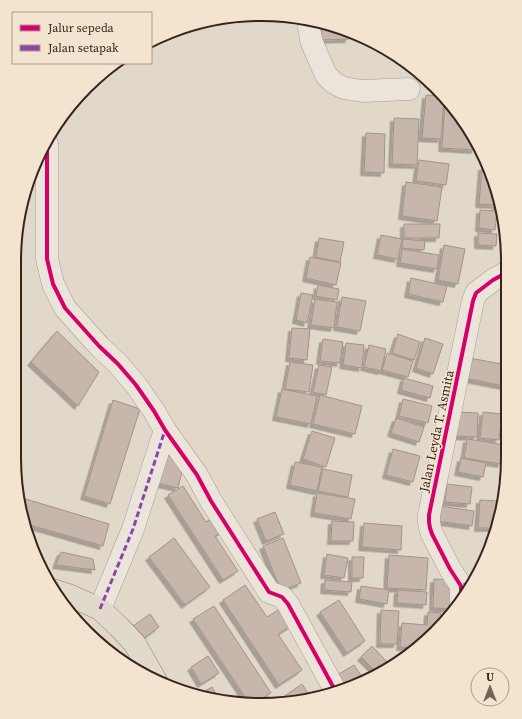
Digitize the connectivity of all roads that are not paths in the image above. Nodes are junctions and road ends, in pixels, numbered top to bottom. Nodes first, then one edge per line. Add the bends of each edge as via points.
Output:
1 (309, 26) edge
2 (409, 89) dead end
3 (47, 153) edge
4 (501, 276) edge
5 (165, 430) junction
6 (463, 587) edge
7 (63, 593) edge
8 (100, 609) junction
9 (150, 670) edge
10 (333, 687) edge

1 - 2 street via 318,57 326,75 334,83 344,88 362,91
3 - 5 street via 47,260 53,284 65,308 118,364 154,411
4 - 6 street, Jalan Leyda T. Asmita via 476,293 473,301 428,522 450,569
5 - 8 street via 133,529
5 - 10 street via 197,475 269,592 282,597 288,604
7 - 8 main road
8 - 9 main road via 134,644

